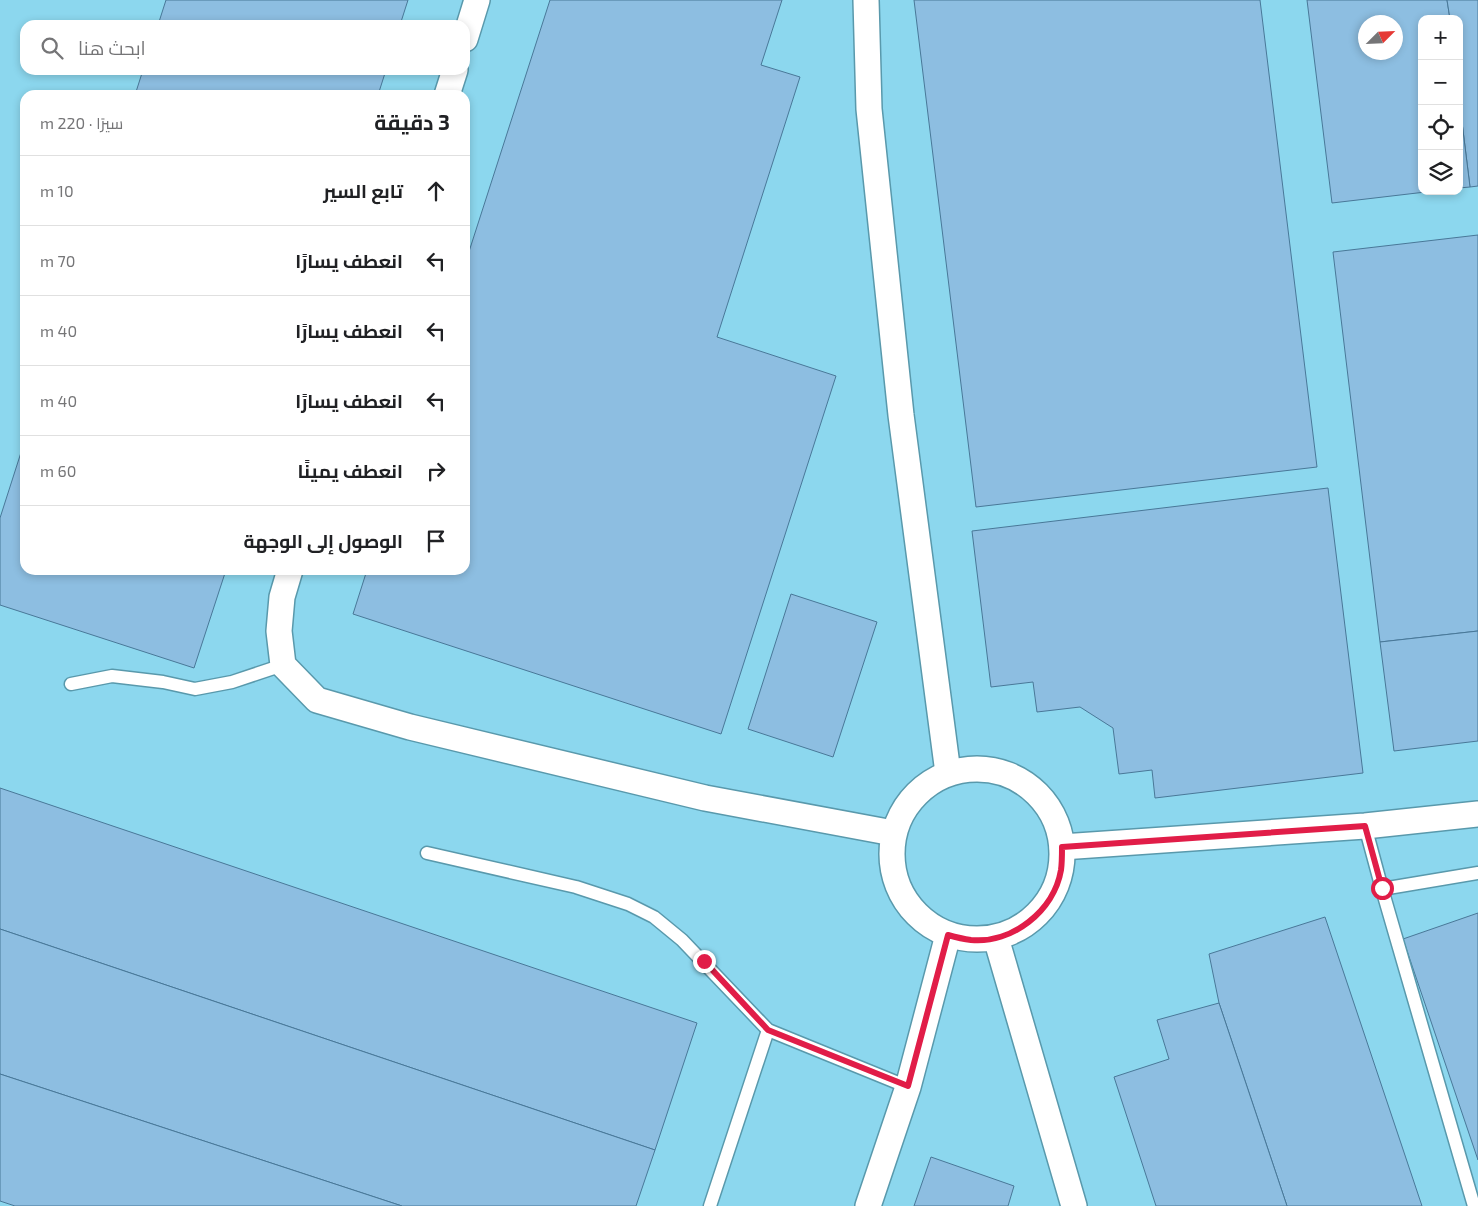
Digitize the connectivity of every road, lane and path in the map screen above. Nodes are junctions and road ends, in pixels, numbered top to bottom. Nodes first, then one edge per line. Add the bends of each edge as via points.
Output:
1 (477, 0) edge
2 (866, 0) edge
3 (470, 23) edge
4 (453, 75) edge
5 (449, 90) edge
6 (288, 575) edge
7 (283, 665) junction
8 (71, 684) dead end
9 (948, 773) junction
10 (1478, 814) edge
11 (1365, 826) junction
12 (893, 833) junction
13 (1062, 847) junction
14 (427, 854) dead end
15 (1478, 873) edge
16 (1382, 888) junction
17 (948, 935) junction
18 (996, 938) junction
19 (768, 1030) junction
20 (908, 1086) junction
21 (710, 1206) edge
22 (868, 1206) edge
23 (1074, 1206) edge
24 (1474, 1206) edge

1 - 3 street
2 - 9 street via 869,108 901,415
4 - 5 street
6 - 7 street via 282,596 279,631
7 - 8 lane via 232,682 195,689 112,676
7 - 12 street via 317,700 410,727 705,798
9 - 12 street via 927,783 906,805
9 - 13 street via 985,769 1013,776 1038,794 1054,818
10 - 11 street
11 - 13 street
11 - 16 lane
12 - 17 street via 891,864 901,894 920,919
13 - 18 street via 1061,871 1053,894 1038,914 1019,929
14 - 19 lane via 576,887 628,904 654,918 682,940
15 - 16 lane
16 - 24 lane
17 - 18 street via 972,940
17 - 20 street
18 - 23 street
19 - 20 lane
19 - 21 lane
20 - 22 street

